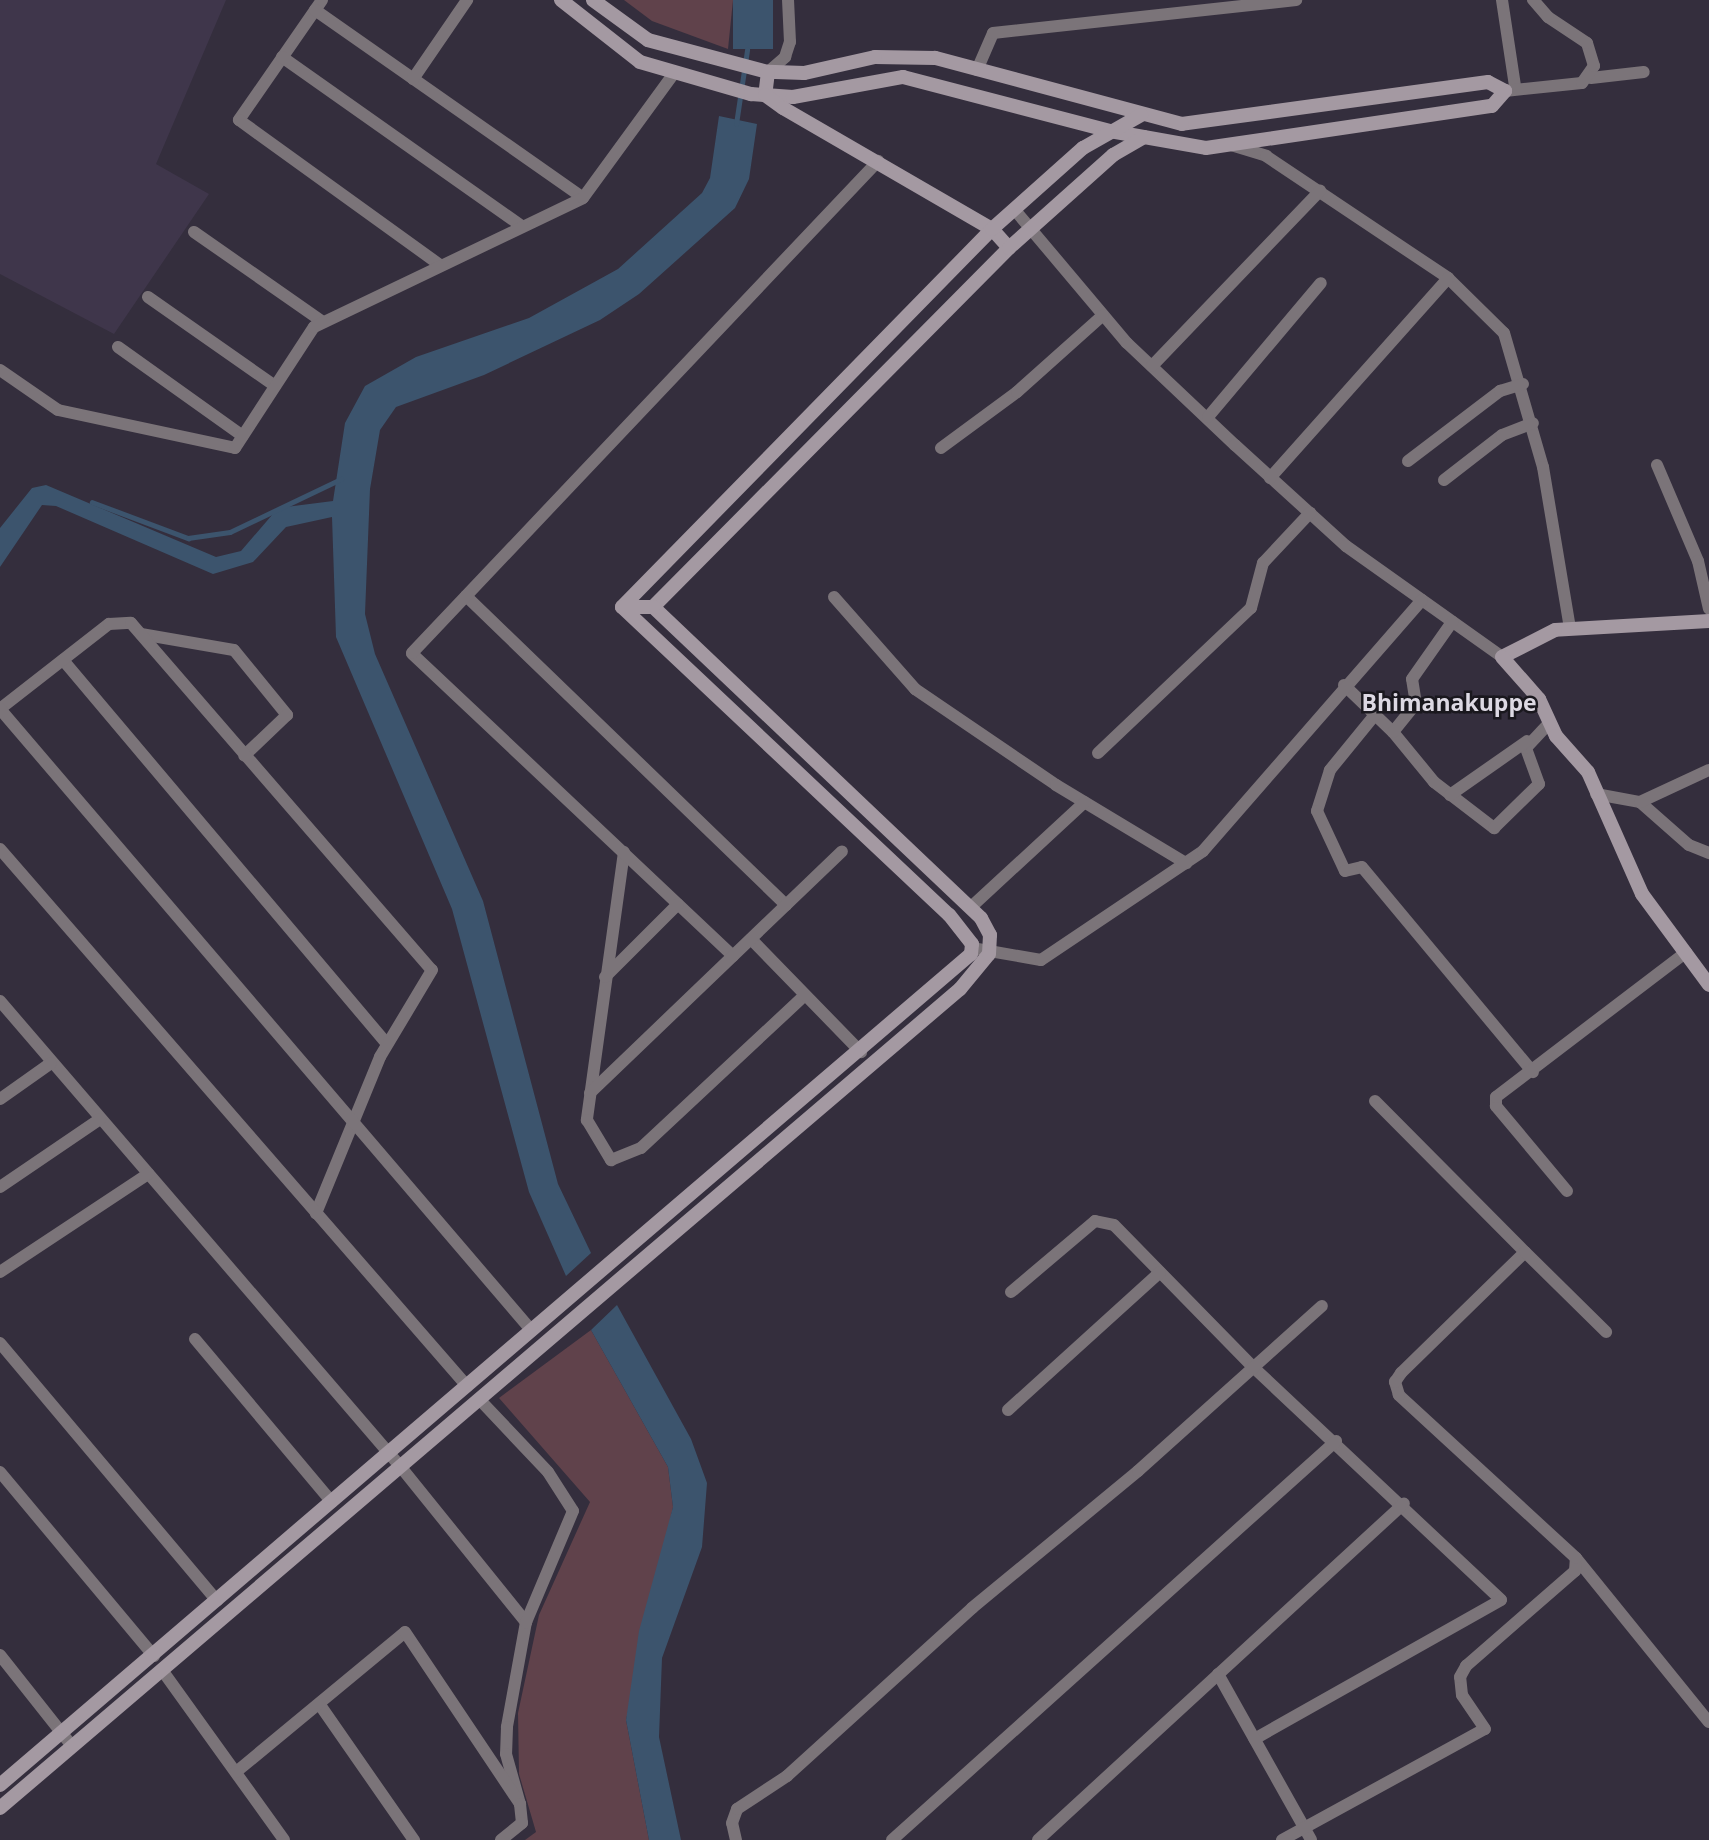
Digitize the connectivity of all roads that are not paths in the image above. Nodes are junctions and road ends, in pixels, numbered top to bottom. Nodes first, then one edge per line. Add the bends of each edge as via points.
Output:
1 (467, 0) edge
2 (561, 0) edge
3 (593, 0) edge
4 (788, 0) edge
5 (1188, 0) edge
6 (1296, 0) edge
7 (1502, 0) edge
8 (1533, 0) edge
9 (1264, 2) edge
10 (318, 5) edge
11 (1181, 14) junction
12 (282, 57) junction
13 (977, 70) junction
14 (676, 72) junction
15 (768, 72) junction
16 (1644, 72) dead end
17 (1591, 78) junction
18 (413, 79) junction
19 (1510, 88) junction
20 (765, 95) junction
21 (1141, 115) junction
22 (1174, 122) junction
23 (1110, 131) junction
24 (1141, 138) junction
25 (1231, 145) junction
26 (878, 161) junction
27 (1320, 191) junction
28 (583, 198) junction
29 (1014, 209) junction
30 (522, 226) junction
31 (992, 229) junction
32 (1031, 229) junction
33 (194, 232) dead end
34 (1009, 248) junction
35 (440, 265) junction
36 (1448, 278) junction
37 (1321, 282) dead end
38 (148, 297) dead end
39 (1103, 315) junction
40 (323, 322) junction
41 (118, 346) dead end
42 (1152, 366) junction
43 (0, 370) edge
44 (1523, 384) junction
45 (275, 386) junction
46 (1208, 417) junction
47 (1534, 423) junction
48 (243, 436) junction
49 (941, 448) dead end
50 (1408, 461) dead end
51 (1657, 466) dead end
52 (1270, 478) junction
53 (1444, 480) dead end
54 (1310, 513) junction
55 (466, 596) junction
56 (834, 597) dead end
57 (1422, 600) junction
58 (622, 607) junction
59 (653, 607) junction
60 (1709, 610) edge
61 (1709, 621) edge
62 (1451, 622) junction
63 (1570, 629) junction
64 (141, 635) junction
65 (1502, 657) junction
66 (63, 660) junction
67 (1343, 685) junction
68 (1, 709) edge
69 (1374, 716) junction
70 (1550, 722) junction
71 (1394, 732) junction
72 (1527, 741) junction
73 (1098, 753) dead end
74 (244, 756) junction
75 (1709, 770) edge
76 (1596, 794) junction
77 (1450, 795) junction
78 (1084, 802) junction
79 (1640, 802) junction
80 (0, 849) edge
81 (842, 851) dead end
82 (624, 852) junction
83 (1709, 853) edge
84 (1186, 863) junction
85 (678, 904) junction
86 (786, 905) junction
87 (970, 908) junction
88 (751, 939) junction
89 (972, 948) junction
90 (1686, 952) junction
91 (989, 954) junction
92 (733, 956) junction
93 (605, 977) junction
94 (1709, 985) edge
95 (805, 995) junction
96 (0, 1002) edge
97 (387, 1044) junction
98 (861, 1052) junction
99 (51, 1063) junction
100 (1534, 1072) junction
101 (590, 1093) junction
102 (0, 1099) edge
103 (1375, 1101) dead end
104 (351, 1118) junction
105 (100, 1119) junction
106 (148, 1174) junction
107 (0, 1187) edge
108 (1567, 1191) dead end
109 (316, 1213) junction
110 (1525, 1252) junction
111 (0, 1272) edge
112 (1160, 1272) junction
113 (1011, 1292) dead end
114 (1322, 1306) dead end
115 (531, 1331) junction
116 (1606, 1332) dead end
117 (195, 1339) dead end
118 (0, 1343) edge
119 (1252, 1367) junction
120 (467, 1386) junction
121 (479, 1399) junction
122 (1008, 1410) dead end
123 (1336, 1441) junction
124 (389, 1453) junction
125 (400, 1466) junction
126 (0, 1472) edge
127 (332, 1502) junction
128 (1404, 1504) junction
129 (1576, 1558) junction
130 (217, 1601) junction
131 (526, 1622) junction
132 (0, 1655) edge
133 (154, 1656) junction
134 (162, 1670) junction
135 (1218, 1674) junction
136 (320, 1705) junction
137 (1709, 1722) edge
138 (62, 1733) junction
139 (1254, 1739) junction
140 (72, 1746) junction
141 (236, 1772) junction
142 (0, 1785) edge
143 (520, 1804) junction
144 (0, 1808) edge
145 (1304, 1827) junction
146 (284, 1840) edge
147 (414, 1840) edge
148 (501, 1840) edge
149 (736, 1840) edge
150 (892, 1840) edge
151 (1038, 1840) edge
152 (1282, 1840) edge
153 (1311, 1840) edge

1 - 18 street
2 - 14 street via 640,62
3 - 15 street via 648,40
4 - 15 street via 790,42 785,57
5 - 11 street
6 - 9 street
7 - 19 street
8 - 17 street via 1594,53
9 - 11 street
10 - 12 street
10 - 18 street
11 - 13 street via 993,33
12 - 30 street
12 - 35 street via 239,120
13 - 15 street via 935,58 875,57 804,73
13 - 21 street
14 - 20 street
14 - 28 street
15 - 20 street
16 - 17 street
17 - 19 street via 1583,83
18 - 28 street
19 - 22 street via 1488,82 1218,122
19 - 25 street via 1492,106
20 - 23 street via 793,97 903,77
20 - 26 street
21 - 22 street
21 - 23 street
22 - 24 street
23 - 24 street
23 - 29 street
24 - 25 street via 1206,148
24 - 32 street via 1112,155
25 - 27 street via 1266,156
26 - 31 street
26 - 55 street
27 - 36 street
27 - 42 street
28 - 30 street
29 - 31 street
29 - 32 street
30 - 35 street
31 - 34 street
31 - 58 street
32 - 34 street
32 - 39 street
33 - 40 street
34 - 59 street
35 - 40 street
36 - 44 street via 1504,332
36 - 52 street
37 - 46 street
38 - 45 street
39 - 42 street
39 - 49 street via 1017,392
40 - 45 street via 314,327
41 - 48 street
42 - 46 street
43 - 48 street via 58,410 235,448
44 - 47 street
44 - 50 street via 1500,391
45 - 48 street
46 - 52 street
47 - 53 street via 1502,435
47 - 63 street
51 - 60 street via 1698,561
52 - 54 street
54 - 57 street
54 - 73 street via 1263,563 1251,608
55 - 82 street via 412,653
55 - 86 street
56 - 78 street via 915,689
57 - 62 street
57 - 67 street
58 - 59 street
58 - 89 street via 949,915
59 - 87 street
61 - 63 street
62 - 65 street
62 - 71 street via 1412,679 1416,704
63 - 65 street via 1555,630
64 - 66 street via 120,620
64 - 74 street
64 - 74 street via 234,650 288,715
65 - 70 street via 1539,699
66 - 68 street
66 - 97 street
67 - 69 street
67 - 84 street via 1208,848
68 - 104 street
69 - 71 street
69 - 100 street via 1330,770 1316,808 1345,872 1362,867
70 - 72 street
70 - 76 street via 1588,772
71 - 77 street
72 - 77 street
72 - 77 street via 1539,784 1496,827
74 - 97 street via 432,970
75 - 79 street
76 - 79 street
76 - 90 street via 1642,894
78 - 84 street
78 - 87 street
79 - 83 street via 1689,845
80 - 109 street
81 - 86 street
82 - 85 street
82 - 93 street
84 - 91 street via 1041,960
85 - 92 street
85 - 93 street
86 - 88 street
87 - 91 street via 990,935
88 - 92 street
88 - 95 street
89 - 91 street
89 - 98 street via 958,969
90 - 94 street
90 - 100 street
91 - 121 street via 960,989
92 - 101 street
93 - 101 street
95 - 98 street
95 - 101 street via 641,1148 620,1161 602,1153 587,1119
96 - 99 street
97 - 104 street
98 - 115 street
99 - 102 street
99 - 105 street
100 - 108 street via 1494,1102
103 - 110 street
104 - 109 street
104 - 115 street
105 - 106 street
105 - 107 street
106 - 111 street
106 - 124 street
109 - 120 street
110 - 116 street
110 - 129 street via 1395,1382 1399,1395
112 - 113 street via 1114,1225 1095,1221
112 - 119 street
112 - 122 street
114 - 119 street
115 - 120 street
117 - 127 street
118 - 130 street
119 - 123 street
119 - 149 street via 1138,1471 972,1608 787,1776 737,1809 732,1823
120 - 124 street
121 - 125 street
121 - 131 street via 548,1472 573,1511
123 - 128 street
123 - 150 street
124 - 125 street
124 - 127 street
125 - 131 street
125 - 134 street
126 - 133 street
127 - 130 street
128 - 135 street
128 - 139 street via 1501,1600
129 - 137 street
129 - 145 street via 1575,1571 1460,1677 1462,1695 1485,1729
130 - 133 street
131 - 143 street via 506,1754
132 - 138 street
133 - 138 street
134 - 140 street
134 - 141 street
135 - 139 street
135 - 151 street
136 - 141 street
136 - 143 street via 405,1632
136 - 147 street
138 - 140 street
138 - 142 street
139 - 145 street
140 - 144 street
141 - 146 street
143 - 148 street via 522,1823
145 - 152 street
145 - 153 street

